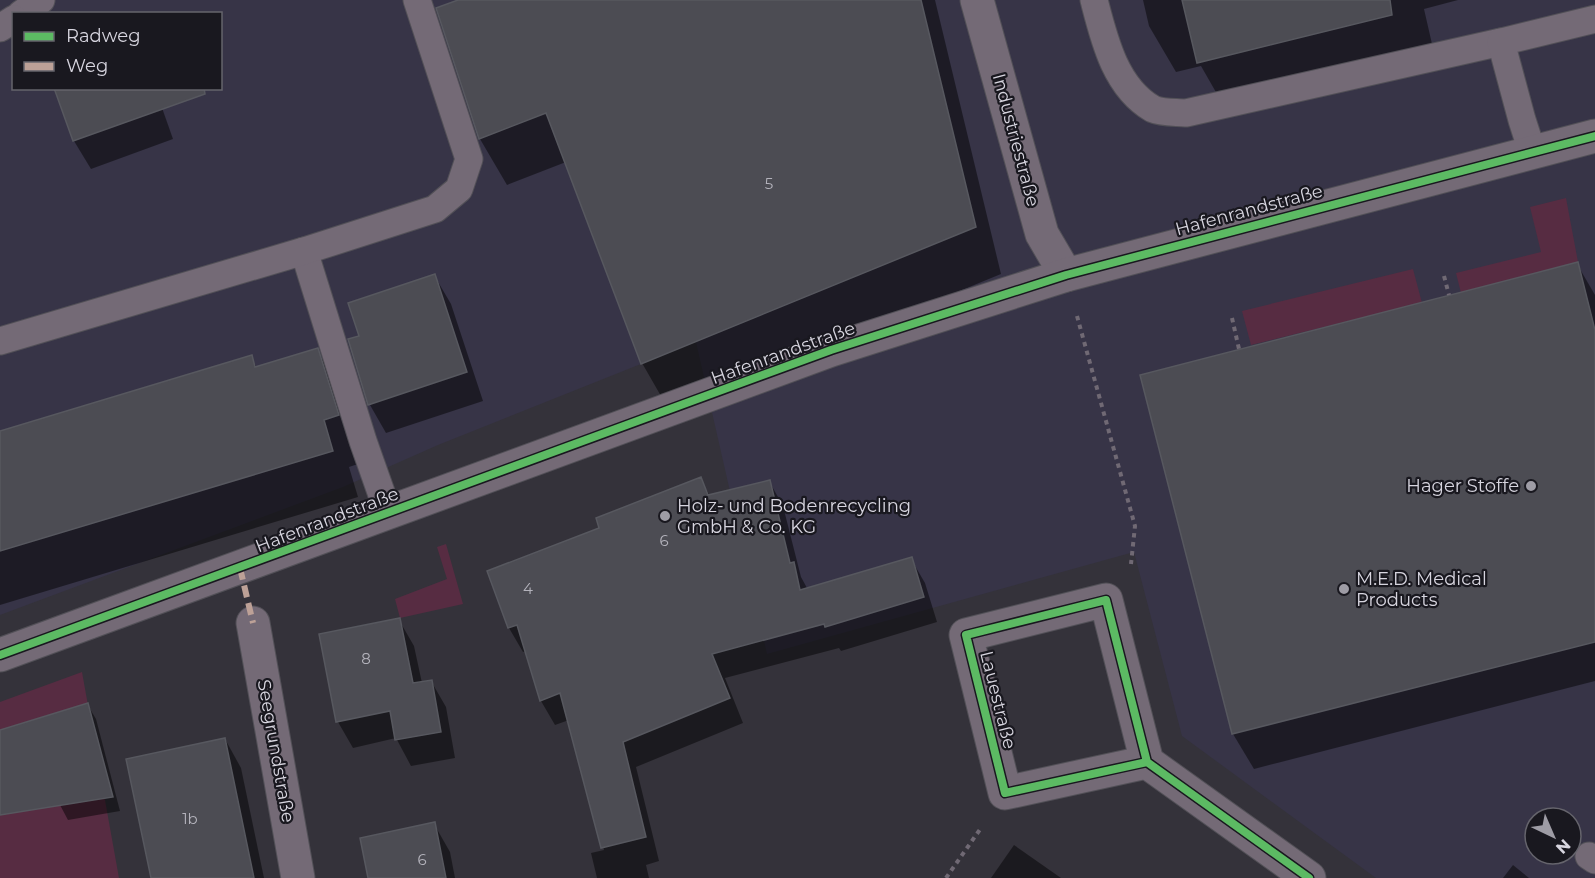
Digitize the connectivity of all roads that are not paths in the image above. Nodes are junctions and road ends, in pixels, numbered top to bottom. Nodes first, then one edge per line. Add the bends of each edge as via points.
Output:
1 (41, 0) edge
2 (417, 0) edge
3 (977, 0) edge
4 (1094, 0) edge
5 (24, 12) edge
6 (1595, 19) edge
7 (1501, 42) junction
8 (1595, 136) edge
9 (1533, 151) junction
10 (304, 251) junction
11 (1066, 275) junction
12 (0, 341) edge
13 (388, 512) junction
14 (253, 623) dead end
15 (0, 655) edge
16 (1147, 762) junction
17 (298, 878) edge
18 (1309, 878) edge

1 - 5 lane
2 - 10 lane via 469,159 459,189 435,208
3 - 11 street, Industriestraße via 1042,234
4 - 7 lane via 1108,53 1133,93 1155,110 1186,112
6 - 7 lane
7 - 9 lane
8 - 9 street, Hafenrandstraße
9 - 11 street, Hafenrandstraße
10 - 12 lane
10 - 13 lane
11 - 13 street, Hafenrandstraße via 831,350
13 - 15 street, Hafenrandstraße
14 - 17 street, Seegrundstraße
16 - 16 street, Lauestraße via 1106,600 966,635 1005,793
16 - 18 street

